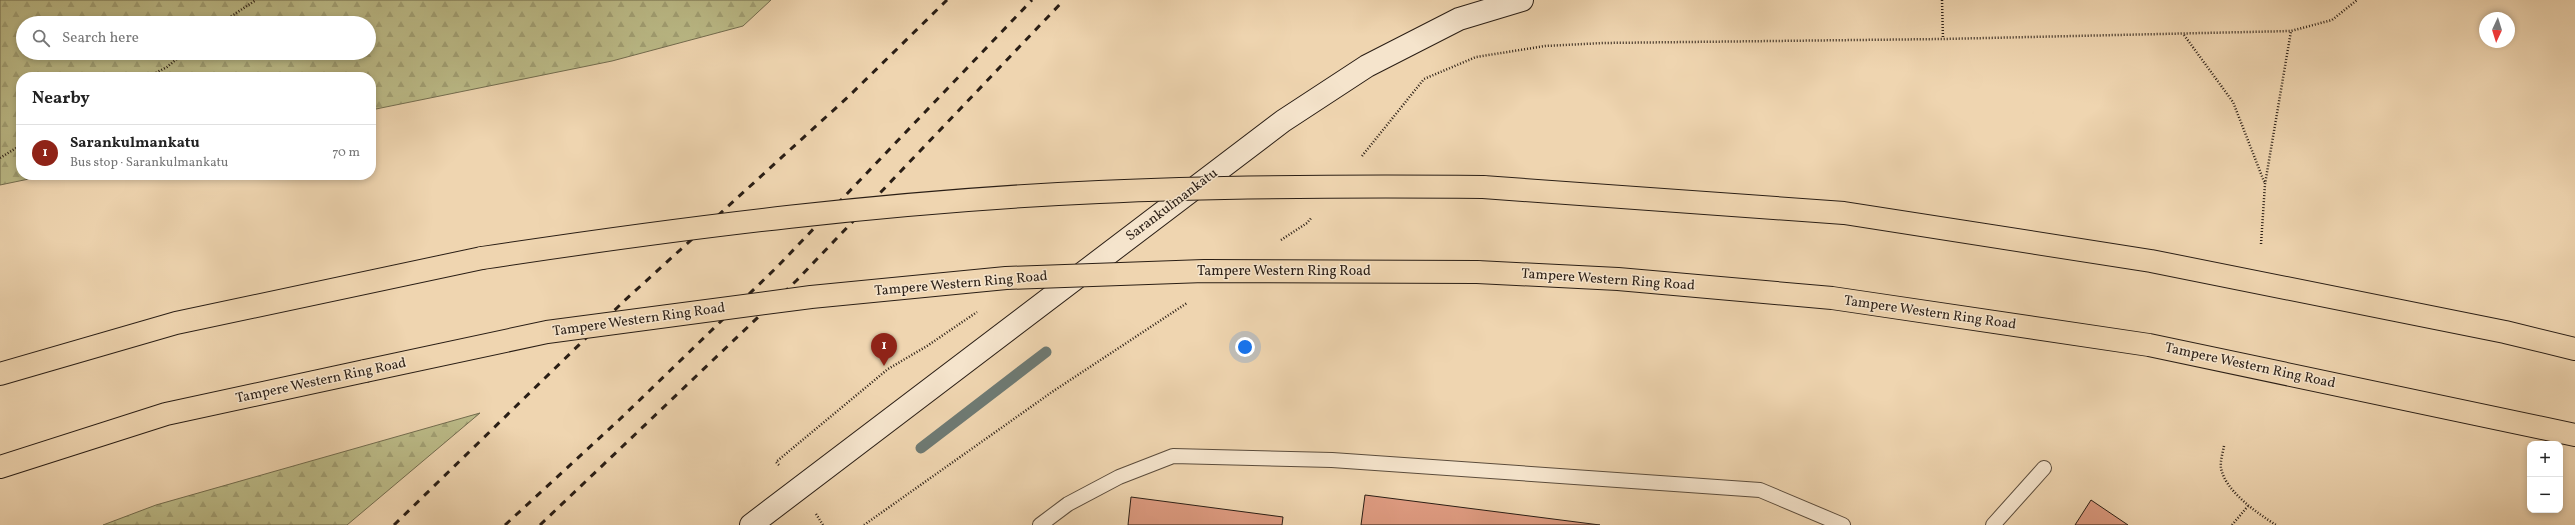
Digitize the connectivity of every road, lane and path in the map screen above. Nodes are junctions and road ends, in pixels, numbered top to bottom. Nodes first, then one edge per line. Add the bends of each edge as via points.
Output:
1 (256, 0) edge
2 (1522, 0) edge
3 (1942, 0) edge
4 (2357, 0) edge
5 (232, 16) edge
6 (2291, 31) junction
7 (2184, 35) junction
8 (176, 60) edge
9 (159, 72) edge
10 (16, 148) edge
11 (0, 158) edge
12 (2265, 184) junction
13 (2261, 244) dead end
14 (927, 346) dead end
15 (2575, 349) edge
16 (0, 374) edge
17 (2575, 435) edge
18 (2224, 446) dead end
19 (776, 462) dead end
20 (0, 467) edge
21 (2044, 468) dead end
22 (2248, 506) junction
23 (751, 525) edge
24 (1040, 525) edge
25 (1842, 525) edge
26 (1993, 525) edge
27 (2232, 525) edge
28 (2276, 525) edge

1 - 5 path
2 - 23 main road, Sarankulmankatu via 1459,19 1367,66 1283,121
3 - 7 path via 1943,39
4 - 6 path via 2332,20
6 - 7 path
6 - 12 path
7 - 12 path via 2233,102
8 - 9 path
10 - 11 path
12 - 13 path
14 - 19 path via 888,369
15 - 16 highway, bridge via 2150,261 1844,213 1483,187 1271,185 1098,192 930,203 652,232 482,258 176,323
17 - 20 highway, Tampere Western Ring Road, bridge via 2141,344 1832,298 1618,279 1477,272 1204,270 1006,278 811,297 547,332 166,414
18 - 22 path via 2221,468 2234,493
21 - 26 lane
22 - 27 path
22 - 28 path
24 - 25 lane via 1068,504 1119,477 1173,456 1332,460 1760,490

